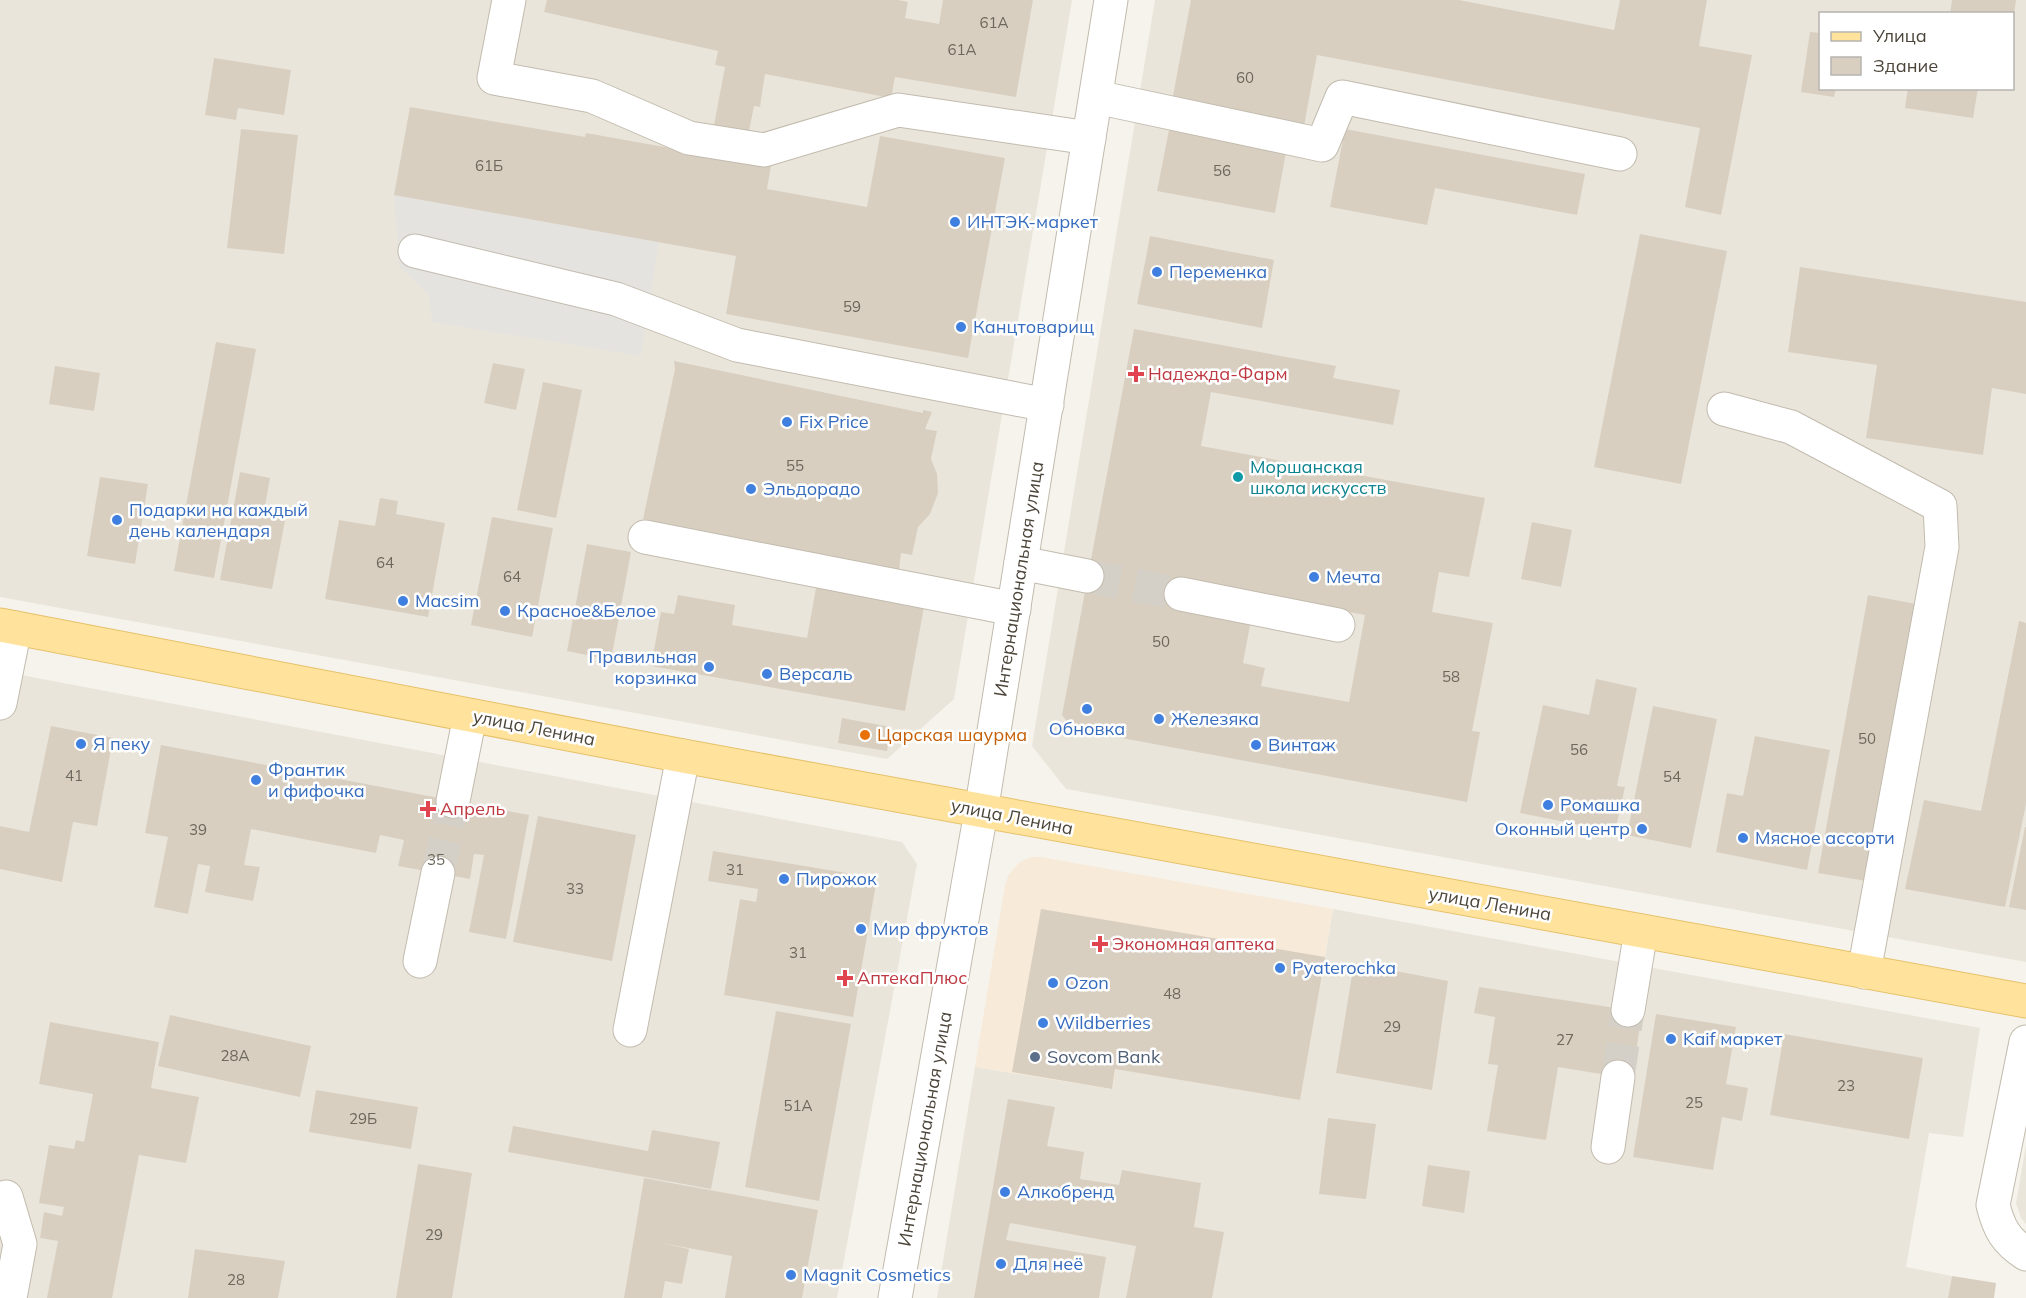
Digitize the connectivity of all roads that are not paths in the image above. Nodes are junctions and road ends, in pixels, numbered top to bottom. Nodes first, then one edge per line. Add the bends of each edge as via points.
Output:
1 (509, 0) edge
2 (1111, 0) edge
3 (1096, 97) junction
4 (1089, 138) junction
5 (1620, 154) dead end
6 (415, 251) dead end
7 (1047, 405) junction
8 (1724, 409) dead end
9 (645, 537) dead end
10 (1021, 562) junction
11 (1087, 576) tunnel mouth
12 (1181, 594) tunnel mouth
13 (1014, 609) junction
14 (1338, 625) dead end
15 (8, 626) edge
16 (0, 703) edge
17 (470, 716) junction
18 (683, 756) junction
19 (453, 801) tunnel mouth
20 (981, 812) junction
21 (438, 873) tunnel mouth
22 (1641, 931) junction
23 (420, 961) dead end
24 (1864, 972) junction
25 (2026, 1001) edge
26 (1628, 1010) tunnel mouth
27 (630, 1030) dead end
28 (2026, 1042) edge
29 (1618, 1077) tunnel mouth
30 (1608, 1147) dead end
31 (6, 1197) dead end
32 (2026, 1254) edge
33 (10, 1298) edge
34 (895, 1298) edge

1 - 4 street via 494,78 592,96 689,138 764,150 898,110
2 - 3 street, Интернациональная улица
3 - 4 street, Интернациональная улица
3 - 5 street via 1323,146 1342,97
4 - 7 street, Интернациональная улица
6 - 7 street via 616,299 737,345
7 - 10 street, Интернациональная улица
8 - 24 street via 1791,427 1940,506 1942,547
9 - 13 street
10 - 11 street
10 - 13 street, Интернациональная улица
12 - 14 street
13 - 20 street, Интернациональная улица
15 - 16 street
15 - 17 main road, улица Ленина
17 - 18 main road, улица Ленина
17 - 19 street
18 - 20 main road, улица Ленина
18 - 27 street
20 - 22 main road, улица Ленина
20 - 34 street, Интернациональная улица
21 - 23 street
22 - 24 main road, улица Ленина
22 - 26 street
24 - 25 main road, улица Ленина
28 - 32 street via 1993,1205 1999,1228 2009,1243
29 - 30 street
31 - 33 street via 20,1244

